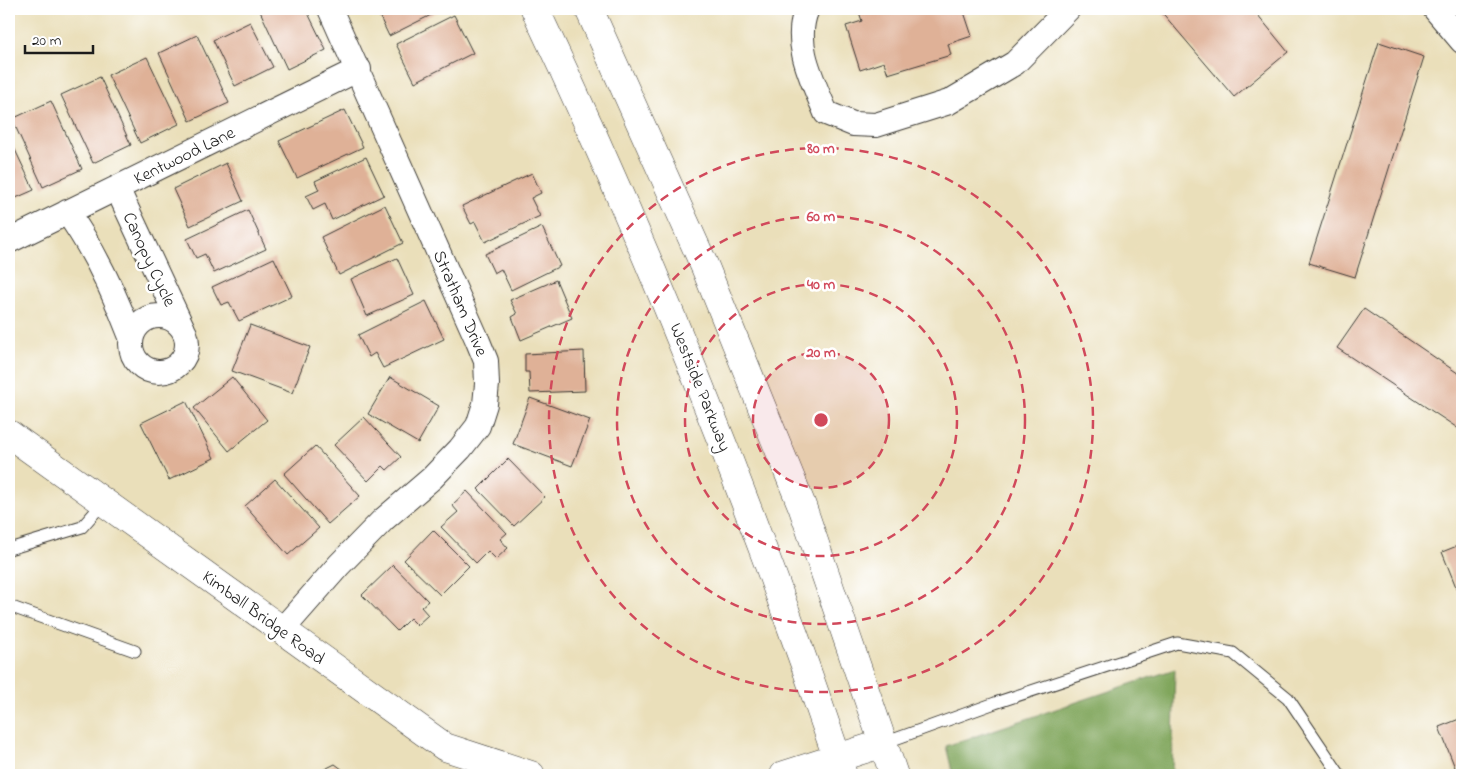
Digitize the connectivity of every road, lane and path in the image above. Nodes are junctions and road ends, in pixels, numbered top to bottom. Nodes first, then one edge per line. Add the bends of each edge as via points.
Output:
1 (330, 9) edge
2 (536, 9) edge
3 (589, 9) edge
4 (807, 9) edge
5 (1068, 9) edge
6 (1435, 9) edge
7 (1462, 41) edge
8 (359, 69) junction
9 (117, 188) junction
10 (67, 212) junction
11 (9, 241) edge
12 (184, 331) junction
13 (131, 338) junction
14 (16, 444) edge
15 (104, 502) junction
16 (9, 549) edge
17 (9, 606) edge
18 (282, 630) junction
19 (135, 651) dead end
20 (884, 743) junction
21 (840, 767) edge
22 (530, 775) edge
23 (784, 775) edge
24 (894, 775) edge
25 (1340, 775) edge

1 - 8 street, Stratham Drive
2 - 21 main road, Westside Parkway via 617,186 694,368 768,558
3 - 20 main road via 705,267 802,506
4 - 5 street via 801,22 806,64 826,113 853,124 876,125 949,102 1015,63
6 - 7 street
8 - 9 street, Kentwood Lane
8 - 18 street, Stratham Drive via 486,361 485,404 478,426 460,448 432,478 383,520
9 - 10 street, Kentwood Lane
9 - 12 street, Canopy Cycle
10 - 11 street, Kentwood Lane
10 - 13 street, Canopy Cycle via 102,266
12 - 13 street, Canopy Cycle via 175,321 162,316 149,318 138,326
12 - 13 street, Canopy Cycle via 187,344 184,357 175,367 162,372 149,371 138,363 131,351
14 - 15 main road, Kimball Bridge Road
15 - 16 lane via 82,527
15 - 18 main road, Kimball Bridge Road
17 - 19 lane
18 - 22 main road, Kimball Bridge Road via 445,747
20 - 21 main road
20 - 24 main road
20 - 25 lane via 995,702 1177,643 1233,653 1288,698
21 - 23 main road

